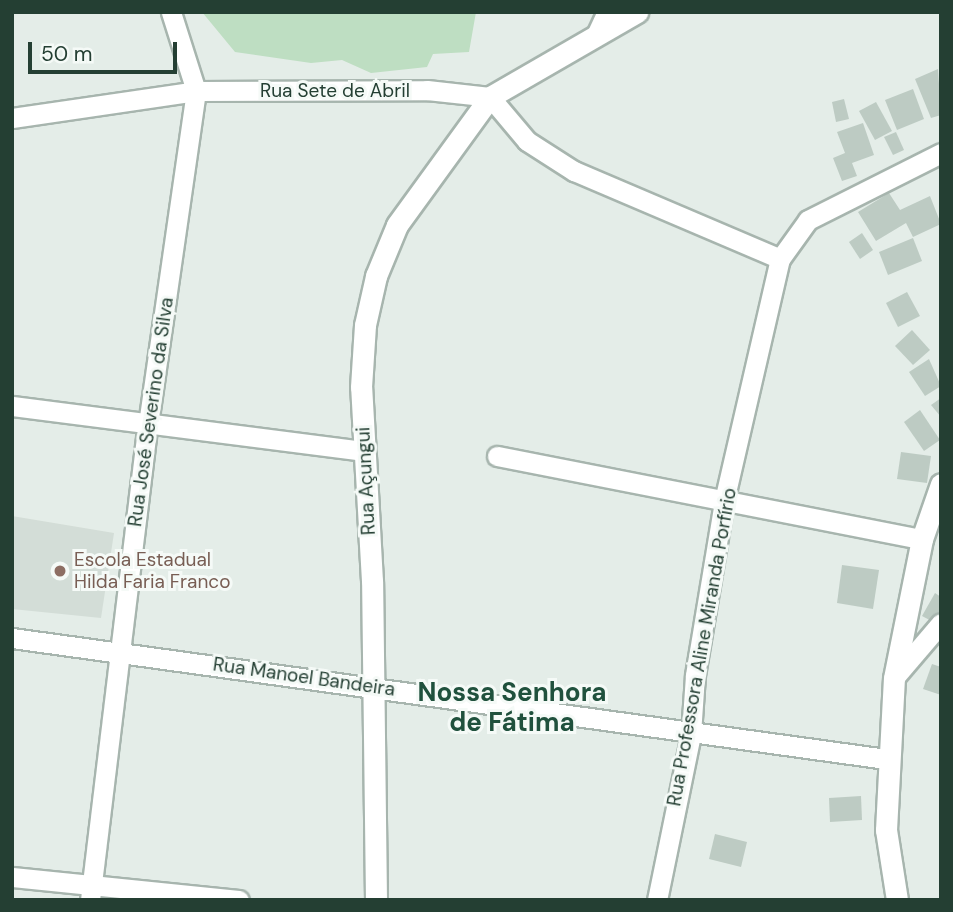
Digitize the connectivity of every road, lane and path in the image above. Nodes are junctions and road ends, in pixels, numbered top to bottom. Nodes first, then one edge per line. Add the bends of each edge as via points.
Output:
1 (171, 12) edge
2 (607, 12) edge
3 (637, 12) edge
4 (597, 33) junction
5 (196, 92) junction
6 (490, 97) junction
7 (12, 118) edge
8 (941, 153) edge
9 (780, 259) junction
10 (12, 406) edge
11 (148, 424) junction
12 (363, 451) junction
13 (497, 456) dead end
14 (941, 484) edge
15 (724, 501) junction
16 (922, 539) junction
17 (941, 623) edge
18 (12, 638) edge
19 (121, 651) junction
20 (894, 678) junction
21 (375, 688) junction
22 (691, 734) junction
23 (886, 759) junction
24 (12, 877) edge
25 (91, 891) edge
26 (239, 900) edge
27 (376, 900) edge
28 (657, 900) edge
29 (897, 900) edge

1 - 5 street
2 - 4 street
3 - 4 main road
4 - 6 main road
5 - 6 street, Rua Sete de Abril via 427,90
5 - 7 street, Rua Sete de Abril
5 - 11 street, Rua José Severino da Silva
6 - 9 street via 527,141 574,172
6 - 12 main road, Rua Açungui via 410,205 376,276 365,325
8 - 9 street, Rua Professora Aline Miranda Porfírio via 808,220
9 - 15 street, Rua Professora Aline Miranda Porfírio
10 - 11 street
11 - 12 street
11 - 19 street, Rua José Severino da Silva
12 - 21 main road, Rua Açungui
13 - 15 street
14 - 16 main road
15 - 16 street
15 - 22 street, Rua Professora Aline Miranda Porfírio via 695,675
16 - 20 main road
17 - 20 street
18 - 19 street, Rua Manoel Bandeira
19 - 21 street, Rua Manoel Bandeira
19 - 25 street, Rua José Severino da Silva
20 - 23 main road
21 - 22 street, Rua Manoel Bandeira
21 - 27 main road, Rua Açungui
22 - 23 street, Rua Manoel Bandeira
22 - 28 street, Rua Professora Aline Miranda Porfírio
23 - 29 main road via 886,830
24 - 25 street
25 - 26 street

